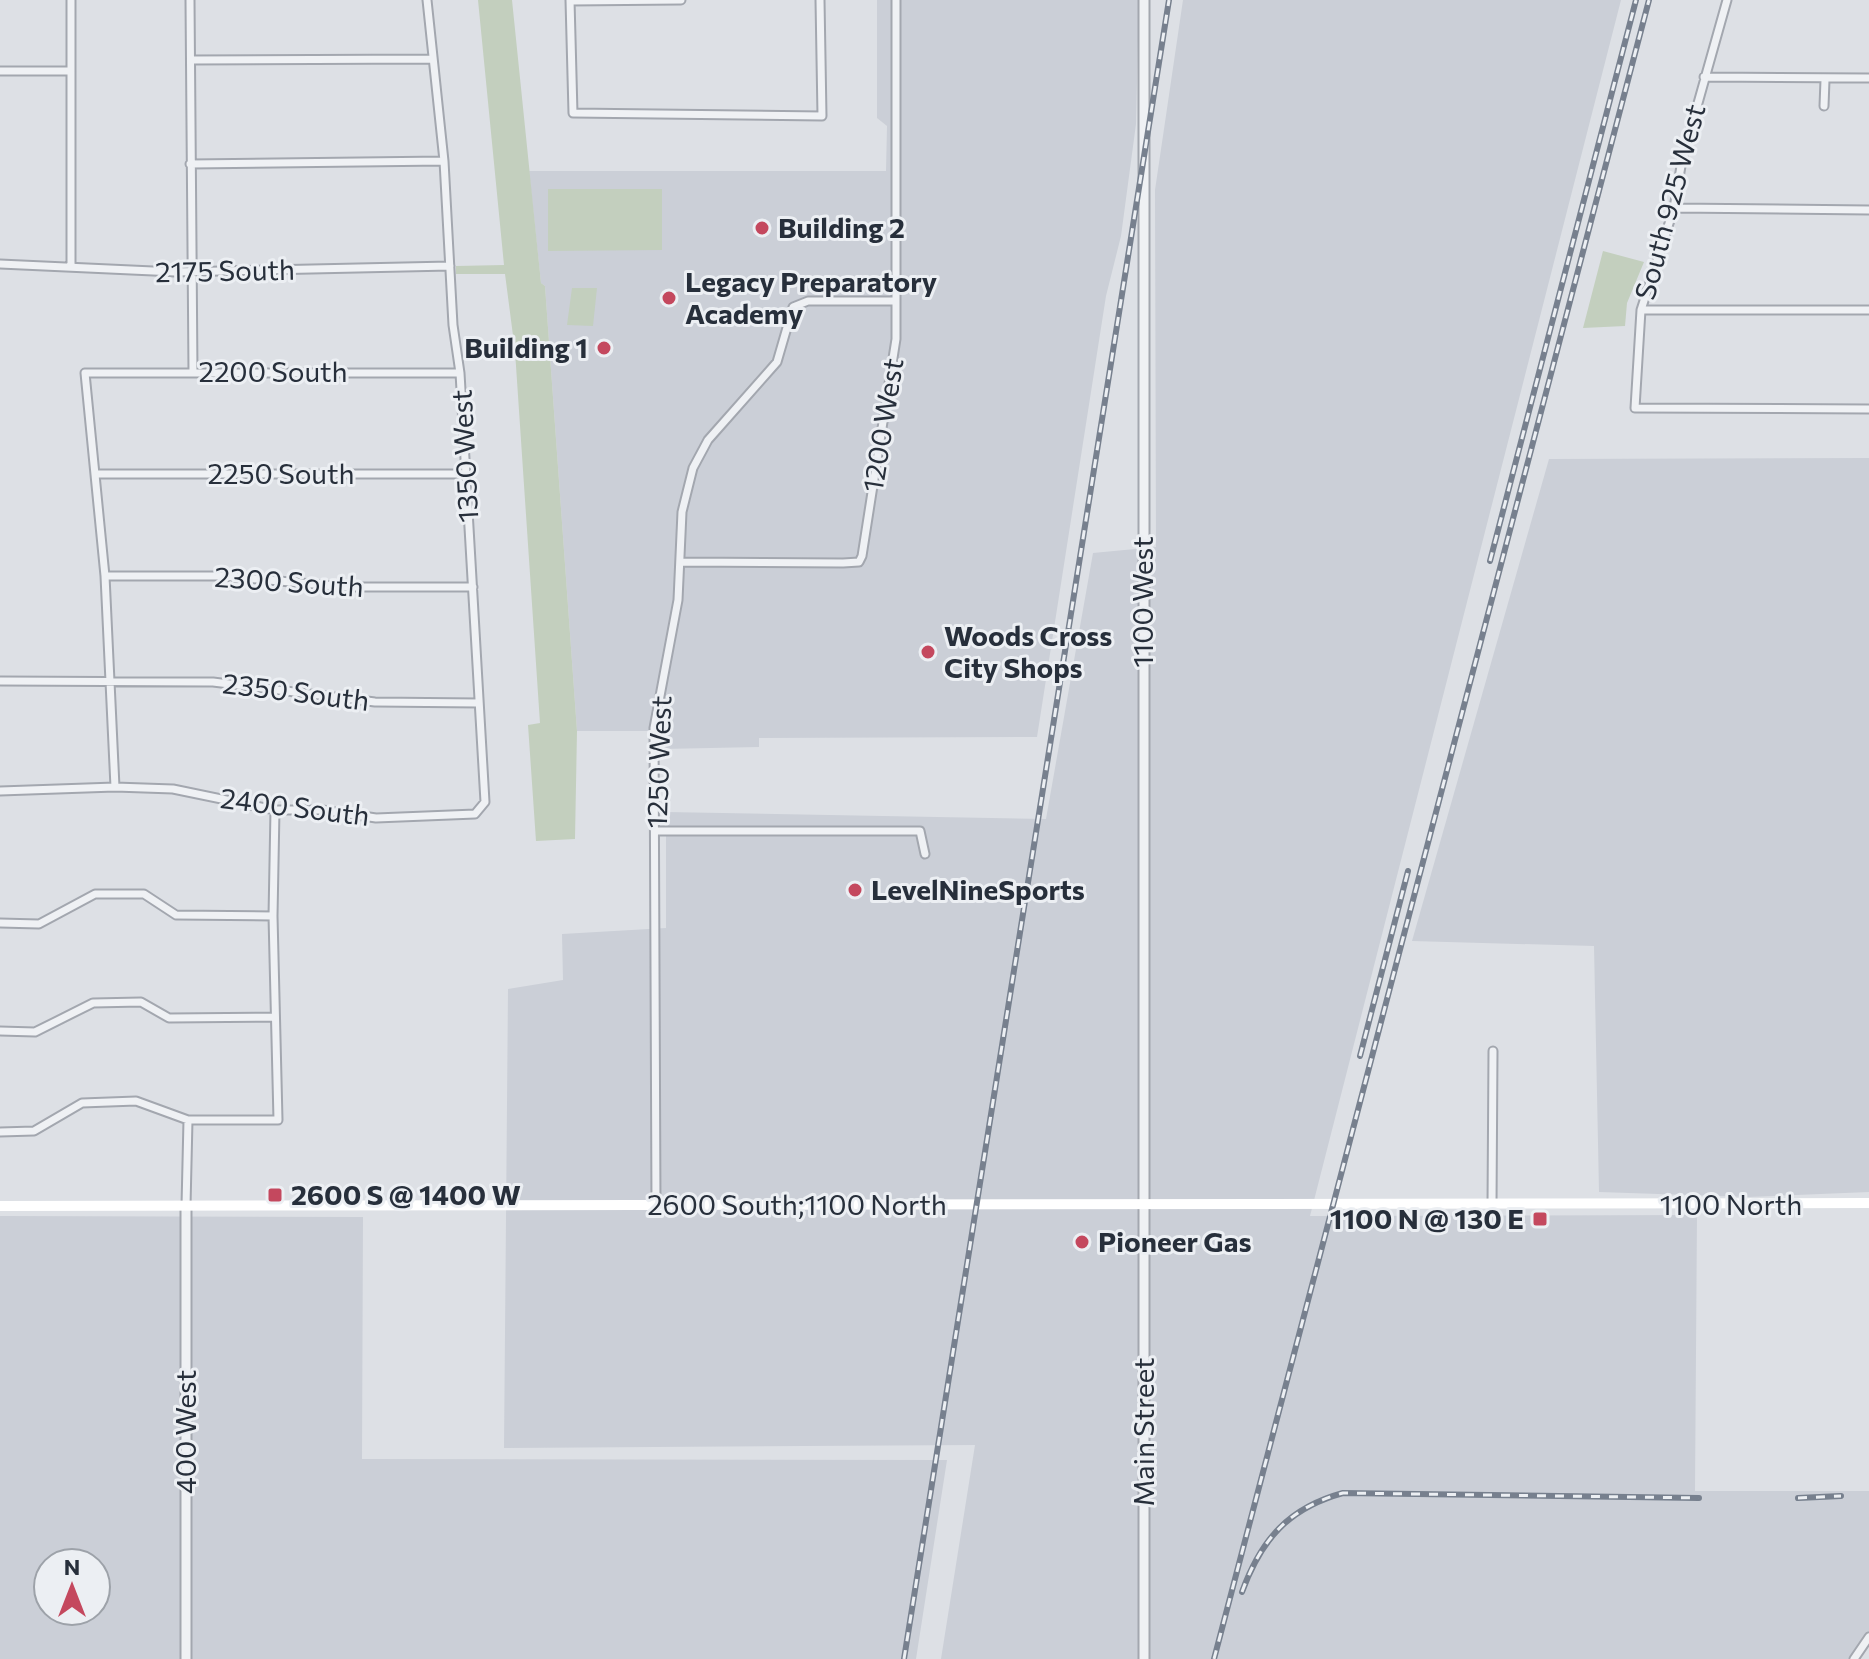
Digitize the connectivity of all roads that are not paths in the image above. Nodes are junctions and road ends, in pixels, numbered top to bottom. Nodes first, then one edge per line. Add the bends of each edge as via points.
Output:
1 (71, 0) edge
2 (190, 0) edge
3 (427, 0) edge
4 (570, 0) edge
5 (681, 0) edge
6 (820, 0) edge
7 (896, 0) edge
8 (1144, 0) edge
9 (1727, 0) edge
10 (432, 59) junction
11 (191, 60) junction
12 (0, 71) edge
13 (71, 71) junction
14 (1704, 77) junction
15 (1869, 78) edge
16 (1825, 80) junction
17 (1824, 106) dead end
18 (444, 161) junction
19 (190, 164) junction
20 (1674, 208) junction
21 (1869, 210) edge
22 (0, 264) edge
23 (71, 264) junction
24 (450, 266) junction
25 (191, 272) junction
26 (896, 301) junction
27 (1641, 310) junction
28 (1869, 310) edge
29 (193, 372) junction
30 (460, 373) junction
31 (1869, 409) edge
32 (96, 474) junction
33 (466, 474) junction
34 (680, 562) junction
35 (105, 576) junction
36 (473, 587) junction
37 (112, 680) junction
38 (0, 681) edge
39 (479, 703) junction
40 (115, 787) junction
41 (2, 791) edge
42 (275, 810) junction
43 (475, 814) joint
44 (656, 831) junction
45 (925, 854) dead end
46 (273, 916) junction
47 (0, 923) edge
48 (275, 1017) junction
49 (0, 1031) edge
50 (1493, 1051) dead end
51 (188, 1120) junction
52 (0, 1132) edge
53 (1869, 1203) edge
54 (656, 1205) junction
55 (1144, 1205) junction
56 (1492, 1205) junction
57 (1593, 1205) joint
58 (0, 1206) edge
59 (186, 1206) junction
60 (1869, 1637) edge
61 (186, 1659) edge
62 (1144, 1659) edge
63 (1854, 1659) edge

1 - 13 street
2 - 11 street
3 - 10 street, 1350 West
4 - 5 street
4 - 6 street via 573,113 822,116
7 - 26 street, 1200 West
8 - 55 street, 1100 West
9 - 14 street, South 925 West
10 - 11 street
10 - 18 street, 1350 West
11 - 19 street
12 - 13 street
13 - 23 street
14 - 16 street
14 - 20 street, South 925 West
15 - 16 street
16 - 17 street
18 - 19 street
18 - 24 street, 1350 West
19 - 25 street
20 - 21 street
20 - 27 street, South 925 West
22 - 23 street, 2175 South
23 - 25 street, 2175 South via 116,272
24 - 25 street, 2175 South
24 - 30 street, 1350 West
25 - 29 street
26 - 34 street, 1250 West via 804,301 793,307 773,369 719,426 693,468 682,512
26 - 34 street, 1200 West via 894,352 859,562
27 - 28 street
27 - 31 street, South 925 West via 1635,408
29 - 30 street, 2200 South
29 - 32 street, 2200 South via 85,373
30 - 33 street, 1350 West
32 - 33 street, 2250 South
32 - 35 street
33 - 36 street, 1350 West
34 - 44 street, 1250 West via 654,728
35 - 36 street, 2300 South
35 - 37 street
36 - 39 street, 1350 West
37 - 38 street, 2350 South
37 - 39 street, 2350 South via 213,682 375,702
37 - 40 street
39 - 43 street, 1350 West via 485,802
40 - 41 street
40 - 42 street, 2400 South via 173,789
42 - 43 street, 2400 South via 376,818
42 - 46 street
44 - 45 street via 920,831
44 - 54 street, 1250 West
46 - 47 street via 176,915 144,894 95,894 39,924
46 - 48 street
48 - 49 street via 169,1018 141,1002 93,1003 35,1032
48 - 51 street via 278,1120
50 - 56 street
51 - 52 street via 136,1101 82,1103 34,1131
51 - 59 street
53 - 57 main road, 1100 North
54 - 55 main road, 2600 South;1100 North
54 - 59 main road, 2600 South;1100 North
55 - 56 main road, 2600 South;1100 North
55 - 62 street, Main Street
56 - 57 main road, 2600 South;1100 North
58 - 59 main road, 2600 South;1100 North
59 - 61 street, 400 West
60 - 63 street

